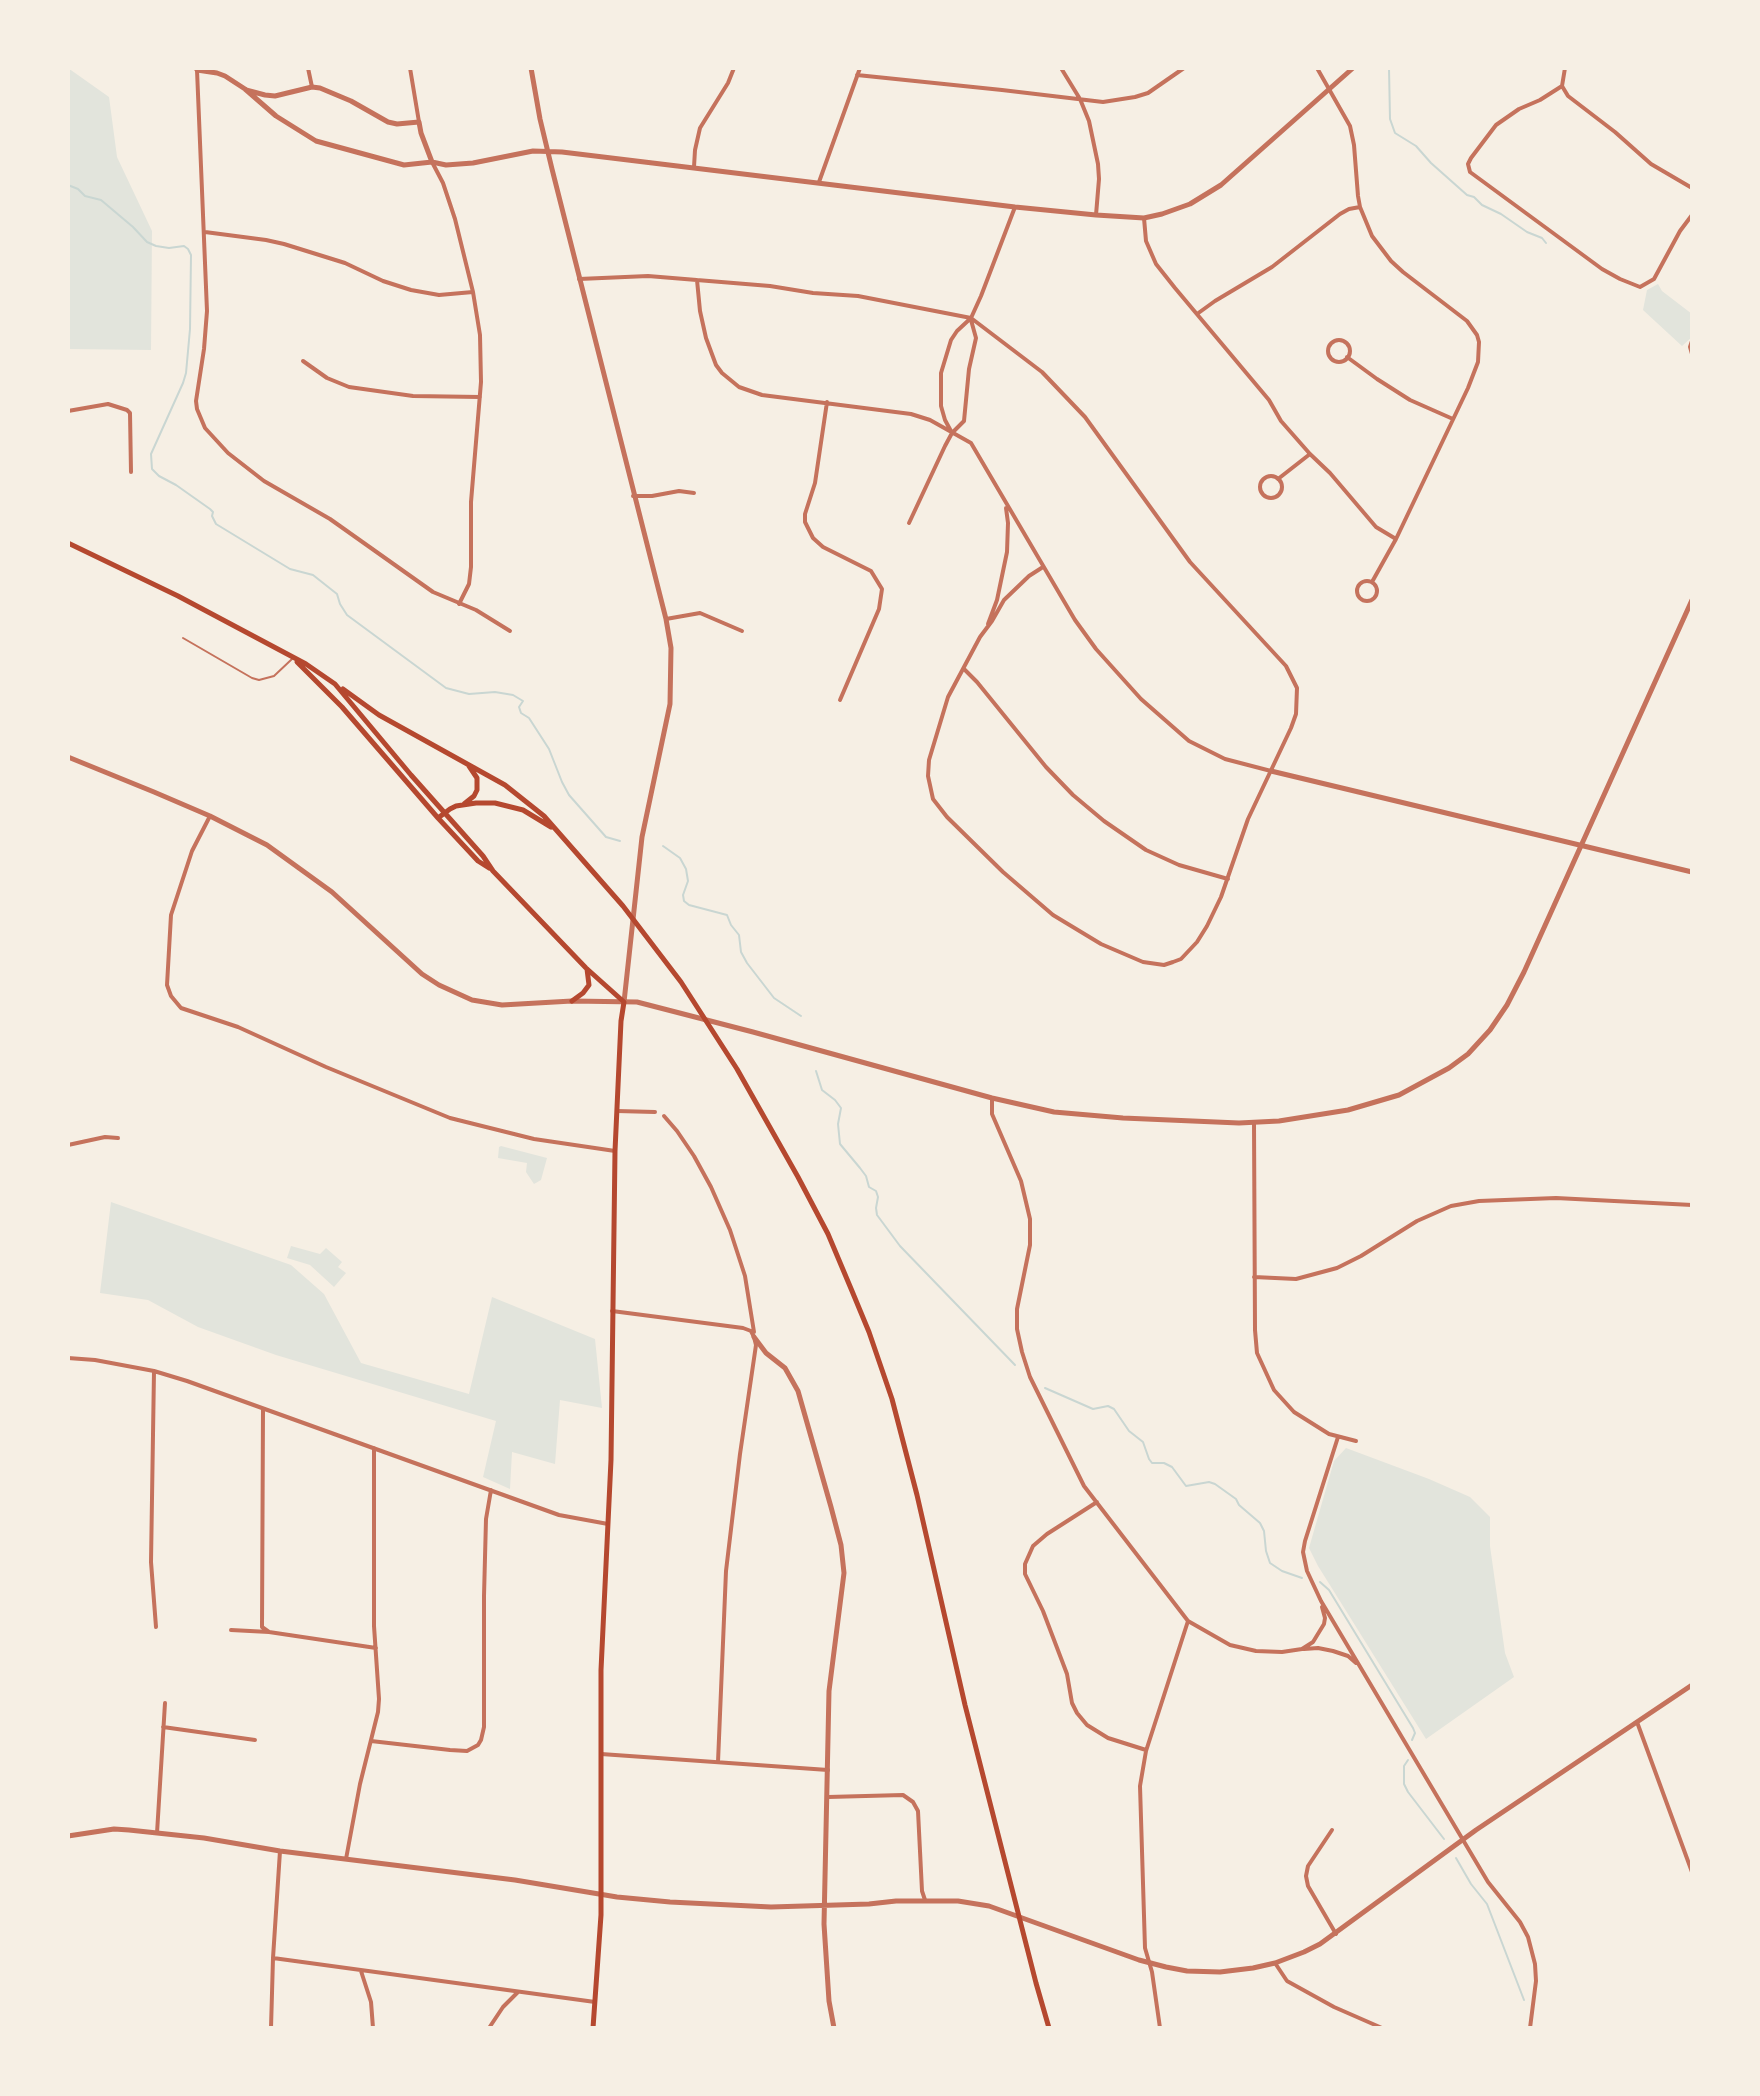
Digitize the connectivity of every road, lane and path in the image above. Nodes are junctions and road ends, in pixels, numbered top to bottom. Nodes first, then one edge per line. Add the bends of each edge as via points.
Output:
1 (308, 68) edge
2 (410, 68) edge
3 (531, 68) edge
4 (734, 68) edge
5 (860, 68) edge
6 (1061, 68) edge
7 (1184, 68) edge
8 (1317, 68) edge
9 (1353, 68) edge
10 (1565, 68) edge
11 (196, 69) edge
12 (857, 75) junction
13 (1562, 86) junction
14 (312, 87) junction
15 (245, 89) junction
16 (1329, 89) junction
17 (1080, 99) junction
18 (419, 122) junction
19 (548, 152) junction
20 (432, 162) junction
21 (694, 167) junction
22 (819, 182) junction
23 (1692, 188) edge
24 (1015, 207) junction
25 (1360, 207) junction
26 (1096, 215) junction
27 (1692, 215) edge
28 (1144, 218) junction
29 (204, 232) junction
30 (579, 279) junction
31 (697, 280) junction
32 (473, 292) junction
33 (1197, 314) junction
34 (971, 318) junction
35 (1692, 341) edge
36 (1692, 354) edge
37 (1347, 357) junction
38 (303, 361) dead end
39 (480, 397) junction
40 (827, 402) junction
41 (68, 411) edge
42 (1453, 419) junction
43 (952, 433) junction
44 (1310, 454) junction
45 (131, 472) dead end
46 (1278, 479) junction
47 (694, 493) dead end
48 (633, 496) junction
49 (1005, 502) junction
50 (909, 523) dead end
51 (1396, 539) junction
52 (68, 543) edge
53 (1043, 567) junction
54 (1372, 582) junction
55 (1692, 600) edge
56 (459, 604) junction
57 (666, 619) junction
58 (987, 626) junction
59 (510, 631) dead end
60 (742, 631) dead end
61 (183, 638) dead end
62 (293, 659) junction
63 (964, 669) junction
64 (335, 684) junction
65 (840, 700) dead end
66 (68, 757) edge
67 (461, 759) junction
68 (1271, 771) junction
69 (463, 805) junction
70 (445, 813) junction
71 (210, 816) junction
72 (438, 818) junction
73 (555, 830) junction
74 (1580, 846) junction
75 (493, 871) junction
76 (1692, 872) edge
77 (1228, 879) junction
78 (586, 968) junction
79 (572, 1001) junction
80 (624, 1002) junction
81 (992, 1098) junction
82 (617, 1111) junction
83 (655, 1112) dead end
84 (664, 1116) dead end
85 (1254, 1123) junction
86 (118, 1138) dead end
87 (68, 1145) edge
88 (615, 1151) junction
89 (1692, 1205) edge
90 (1254, 1277) junction
91 (612, 1311) junction
92 (754, 1337) junction
93 (68, 1358) edge
94 (154, 1371) junction
95 (263, 1409) junction
96 (1338, 1437) junction
97 (1356, 1441) dead end
98 (374, 1448) junction
99 (491, 1490) junction
100 (1097, 1502) junction
101 (608, 1524) junction
102 (1321, 1601) junction
103 (1188, 1621) junction
104 (156, 1627) dead end
105 (231, 1630) dead end
106 (269, 1632) junction
107 (376, 1648) junction
108 (1302, 1649) junction
109 (1361, 1667) junction
110 (1692, 1685) edge
111 (165, 1703) dead end
112 (1637, 1722) junction
113 (163, 1727) junction
114 (255, 1740) dead end
115 (371, 1741) junction
116 (1146, 1751) junction
117 (601, 1754) junction
118 (718, 1762) junction
119 (828, 1770) junction
120 (828, 1797) junction
121 (1332, 1830) dead end
122 (157, 1833) junction
123 (68, 1836) edge
124 (1463, 1840) junction
125 (280, 1851) junction
126 (346, 1859) junction
127 (1692, 1872) edge
128 (601, 1894) junction
129 (925, 1900) junction
130 (825, 1906) junction
131 (1336, 1934) junction
132 (273, 1958) junction
133 (1149, 1963) junction
134 (1275, 1963) junction
135 (361, 1971) junction
136 (518, 1992) junction
137 (595, 2002) junction
138 (271, 2028) edge
139 (373, 2028) edge
140 (489, 2028) edge
141 (593, 2028) edge
142 (834, 2028) edge
143 (1049, 2028) edge
144 (1160, 2028) edge
145 (1382, 2028) edge
146 (1530, 2028) edge

1 - 14 street
2 - 18 street
3 - 19 street
4 - 21 street via 700,128
5 - 12 street
6 - 17 street
7 - 17 street via 1135,97
8 - 16 street
9 - 16 street
10 - 13 street
11 - 15 street via 217,73
11 - 29 street
12 - 17 street
12 - 22 street
13 - 23 street via 1651,164
13 - 27 street via 1496,125 1471,158 1470,172 1602,269 1640,287 1654,279
14 - 15 street via 275,96
14 - 18 street via 388,122
15 - 20 street via 316,141 404,165
16 - 25 street via 1352,134
16 - 28 street via 1221,185 1190,204
17 - 26 street via 1098,164
18 - 20 street
19 - 20 street via 473,163
19 - 21 street
19 - 30 street
20 - 32 street via 455,219
21 - 22 street
22 - 24 street
24 - 26 street
24 - 34 street
25 - 33 street via 1340,214 1272,267
25 - 42 street via 1372,236 1391,261 1467,321 1477,335 1478,362
26 - 28 street
28 - 33 street via 1156,264
29 - 32 street via 284,244 411,290 439,295
29 - 56 street via 207,311 197,409 205,428 251,472 345,529 412,579
30 - 31 street
30 - 48 street
31 - 34 street via 858,296
31 - 40 street via 706,338 722,373 739,387 762,395
32 - 39 street via 480,335
33 - 44 street
34 - 43 street via 976,338 964,421
34 - 43 street via 951,340 941,373 941,406
34 - 68 street via 1042,372 1085,417 1190,562 1286,666 1297,688 1297,705
35 - 36 street
37 - 37 street via 1346,343 1331,343 1331,359 1340,362
37 - 42 street via 1410,400
38 - 39 street via 349,387 413,396
39 - 56 street via 471,567
40 - 43 street via 911,414
40 - 65 street via 805,522 817,542 871,571 882,589 879,609
41 - 45 street via 108,404 130,413
42 - 51 street
43 - 49 street via 971,443
43 - 50 street
44 - 46 street
44 - 51 street via 1376,527
46 - 46 street via 1263,480 1264,495 1279,494
47 - 48 street
48 - 57 street
49 - 53 street
49 - 58 street via 1007,552
51 - 54 street
52 - 62 main road
53 - 58 street via 1004,600
53 - 68 street via 1096,649 1173,729 1225,759
54 - 54 street via 1359,586 1363,600 1376,596
55 - 74 street
56 - 59 street
57 - 60 street via 700,613
57 - 80 street via 670,704 642,837
58 - 63 street
61 - 62 lane via 259,680 274,676
62 - 64 main road
62 - 72 main road via 358,723
63 - 77 street via 1046,767 1104,821 1146,850
63 - 77 street via 936,734 929,760 930,788 947,817 1032,899 1083,935 1164,965 1181,959 1197,942
64 - 67 main road via 379,715
64 - 70 main road
66 - 71 street
67 - 69 main road via 477,783 474,796
67 - 73 main road via 533,805
68 - 74 street
68 - 77 street
69 - 70 main road
69 - 73 main road via 516,807
70 - 72 main road
70 - 75 main road
71 - 79 street via 314,877 439,985 487,1004
71 - 88 street via 171,915 167,985 181,1008 450,1118 534,1139
72 - 75 main road
73 - 143 main road via 633,918 701,1013 798,1177 852,1291 902,1436 954,1665
74 - 76 street
74 - 85 street via 1514,993 1468,1054 1427,1081 1381,1101
75 - 78 main road
78 - 79 main road via 589,985
78 - 80 main road
79 - 80 street
80 - 81 street
80 - 82 main road
81 - 85 street via 1054,1112
81 - 100 street via 992,1114 1021,1181 1030,1219 1017,1309 1022,1352 1065,1450
82 - 83 street
82 - 88 main road
84 - 92 street via 694,1156 730,1230 745,1276
85 - 90 street
86 - 87 street
88 - 91 main road
89 - 90 street via 1551,1198 1479,1201 1417,1221 1337,1268 1296,1279
90 - 96 street via 1257,1353 1267,1377 1294,1412
91 - 92 street via 743,1328
91 - 101 main road
92 - 118 street via 726,1571
92 - 119 street via 785,1368 798,1391 841,1545 844,1580 829,1691
93 - 94 street
94 - 95 street
94 - 104 street via 151,1562
95 - 98 street
95 - 106 street via 262,1627
96 - 97 street
96 - 102 street via 1303,1552
98 - 99 street
98 - 107 street
99 - 101 street via 559,1515
99 - 115 street via 481,1740 467,1751
100 - 103 street
100 - 116 street via 1033,1546 1025,1574 1081,1720 1108,1738
101 - 117 main road
102 - 108 street via 1324,1624
102 - 109 street
103 - 108 street via 1230,1645 1267,1652
103 - 116 street
105 - 106 street
106 - 107 street
107 - 115 street via 379,1699
108 - 109 street via 1333,1651
109 - 124 street
110 - 112 street
111 - 113 street
112 - 124 street
112 - 127 street
113 - 114 street
113 - 122 street
115 - 126 street
116 - 133 street via 1140,1805
117 - 118 street
117 - 128 main road
118 - 119 street
119 - 120 street
120 - 129 street via 903,1795 913,1802
120 - 130 street
121 - 131 street via 1306,1876
122 - 123 street via 114,1829
122 - 125 street
124 - 131 street
124 - 146 street via 1528,1937 1536,1981
125 - 126 street
125 - 132 street
126 - 128 street
128 - 130 street via 714,1905
128 - 137 main road
129 - 130 street
129 - 133 street via 989,1906
130 - 142 street
131 - 134 street
132 - 135 street
132 - 138 street
133 - 134 street via 1220,1972
133 - 144 street
134 - 145 street via 1287,1981
135 - 136 street
135 - 139 street
136 - 137 street
136 - 140 street
137 - 141 main road

